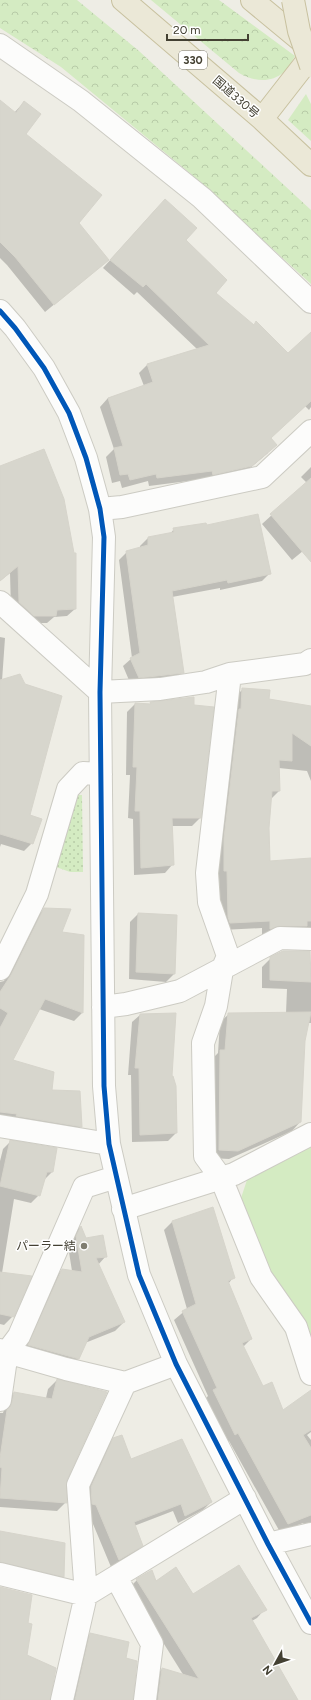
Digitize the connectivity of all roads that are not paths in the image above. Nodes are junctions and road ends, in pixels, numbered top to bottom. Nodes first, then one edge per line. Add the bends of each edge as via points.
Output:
1 (123, 0) edge
2 (252, 0) edge
3 (293, 0) edge
4 (0, 45) edge
5 (311, 48) edge
6 (311, 56) edge
7 (311, 66) edge
8 (262, 119) junction
9 (311, 165) edge
10 (311, 302) edge
11 (0, 310) edge
12 (311, 431) edge
13 (100, 508) junction
14 (0, 602) edge
15 (309, 664) edge
16 (230, 674) junction
17 (100, 692) junction
18 (101, 774) junction
19 (311, 940) edge
20 (0, 968) edge
21 (222, 970) junction
22 (103, 1007) junction
23 (0, 1126) edge
24 (311, 1134) edge
25 (109, 1144) junction
26 (116, 1178) junction
27 (221, 1178) junction
28 (123, 1208) junction
29 (4, 1351) edge
30 (176, 1364) junction
31 (311, 1374) edge
32 (125, 1383) junction
33 (0, 1400) edge
34 (245, 1498) junction
35 (311, 1534) edge
36 (268, 1544) junction
37 (0, 1574) edge
38 (116, 1577) junction
39 (86, 1595) junction
40 (311, 1623) edge
41 (62, 1700) edge
42 (146, 1700) edge

1 - 8 highway, 国道330号 / 330
2 - 5 highway
3 - 7 highway, bridge via 299,31
4 - 10 street via 81,101 202,198
6 - 8 highway
8 - 9 highway, 国道330号 / 330
11 - 13 street via 44,368 69,413 86,458
12 - 13 street via 262,477 122,507
13 - 17 street via 104,537
14 - 17 street
15 - 16 street
16 - 17 street via 206,682 160,689
16 - 21 street via 207,873 209,902 228,956
17 - 18 street
18 - 20 street via 83,773 68,789 37,894
18 - 22 street
19 - 21 street via 280,938
21 - 22 street via 180,991
21 - 27 street via 216,1006 203,1043 205,1156
22 - 25 street via 104,1086
23 - 25 street
24 - 27 street via 234,1174
25 - 26 street
26 - 28 street
26 - 29 street via 84,1187 19,1336
27 - 28 street
27 - 31 street via 260,1276 296,1327
28 - 30 street via 139,1275
29 - 32 street
29 - 33 street
30 - 32 street
30 - 34 street
32 - 39 street via 78,1485
34 - 36 street
34 - 38 street
35 - 36 street
36 - 40 street
37 - 39 street
38 - 39 street
38 - 42 street via 152,1644
39 - 41 street

